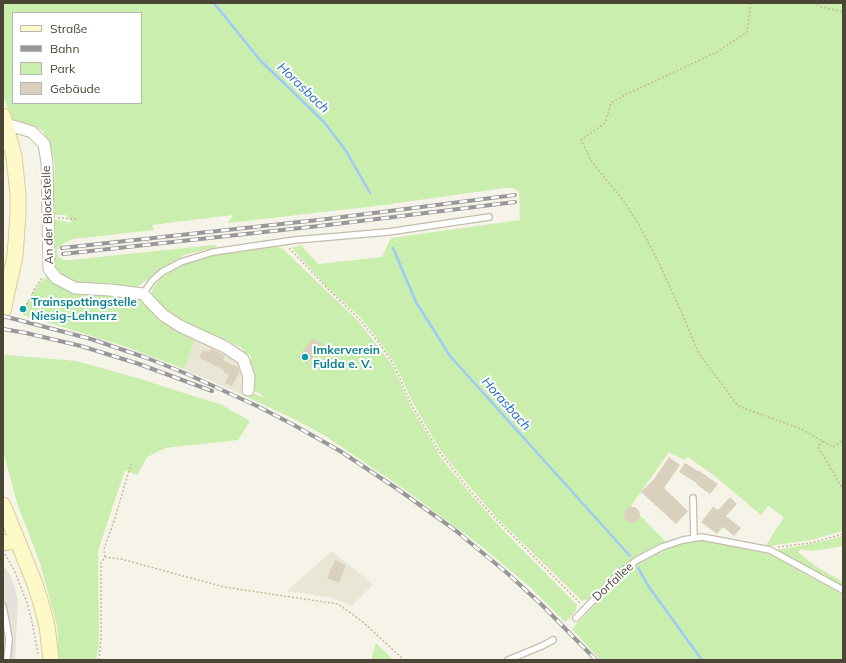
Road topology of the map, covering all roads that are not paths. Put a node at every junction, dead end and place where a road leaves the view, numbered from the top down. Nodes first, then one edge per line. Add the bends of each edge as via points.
1 (5, 121) edge
2 (489, 217) dead end
3 (142, 294) junction
4 (3, 311) edge
5 (248, 390) dead end
6 (693, 498) dead end
7 (3, 505) edge
8 (9, 536) edge
9 (694, 538) junction
10 (843, 590) edge
11 (3, 606) edge
12 (576, 618) dead end
13 (553, 640) dead end
14 (7, 660) edge
15 (51, 660) edge
16 (508, 660) edge

1 - 3 street, An der Blockstelle via 32,132 44,144 47,163 49,269 56,278 75,288
1 - 4 main road via 14,156 18,215 15,256
2 - 3 lane via 388,232 213,252 181,262 162,272
3 - 5 street via 180,326 225,346 243,359 249,377
6 - 9 lane
7 - 8 main road
8 - 15 main road via 33,578 47,626
9 - 10 lane, Dorfallee via 702,537 770,550
9 - 12 lane, Dorfallee via 662,547 637,560 620,573
11 - 14 lane via 9,639
13 - 16 lane

